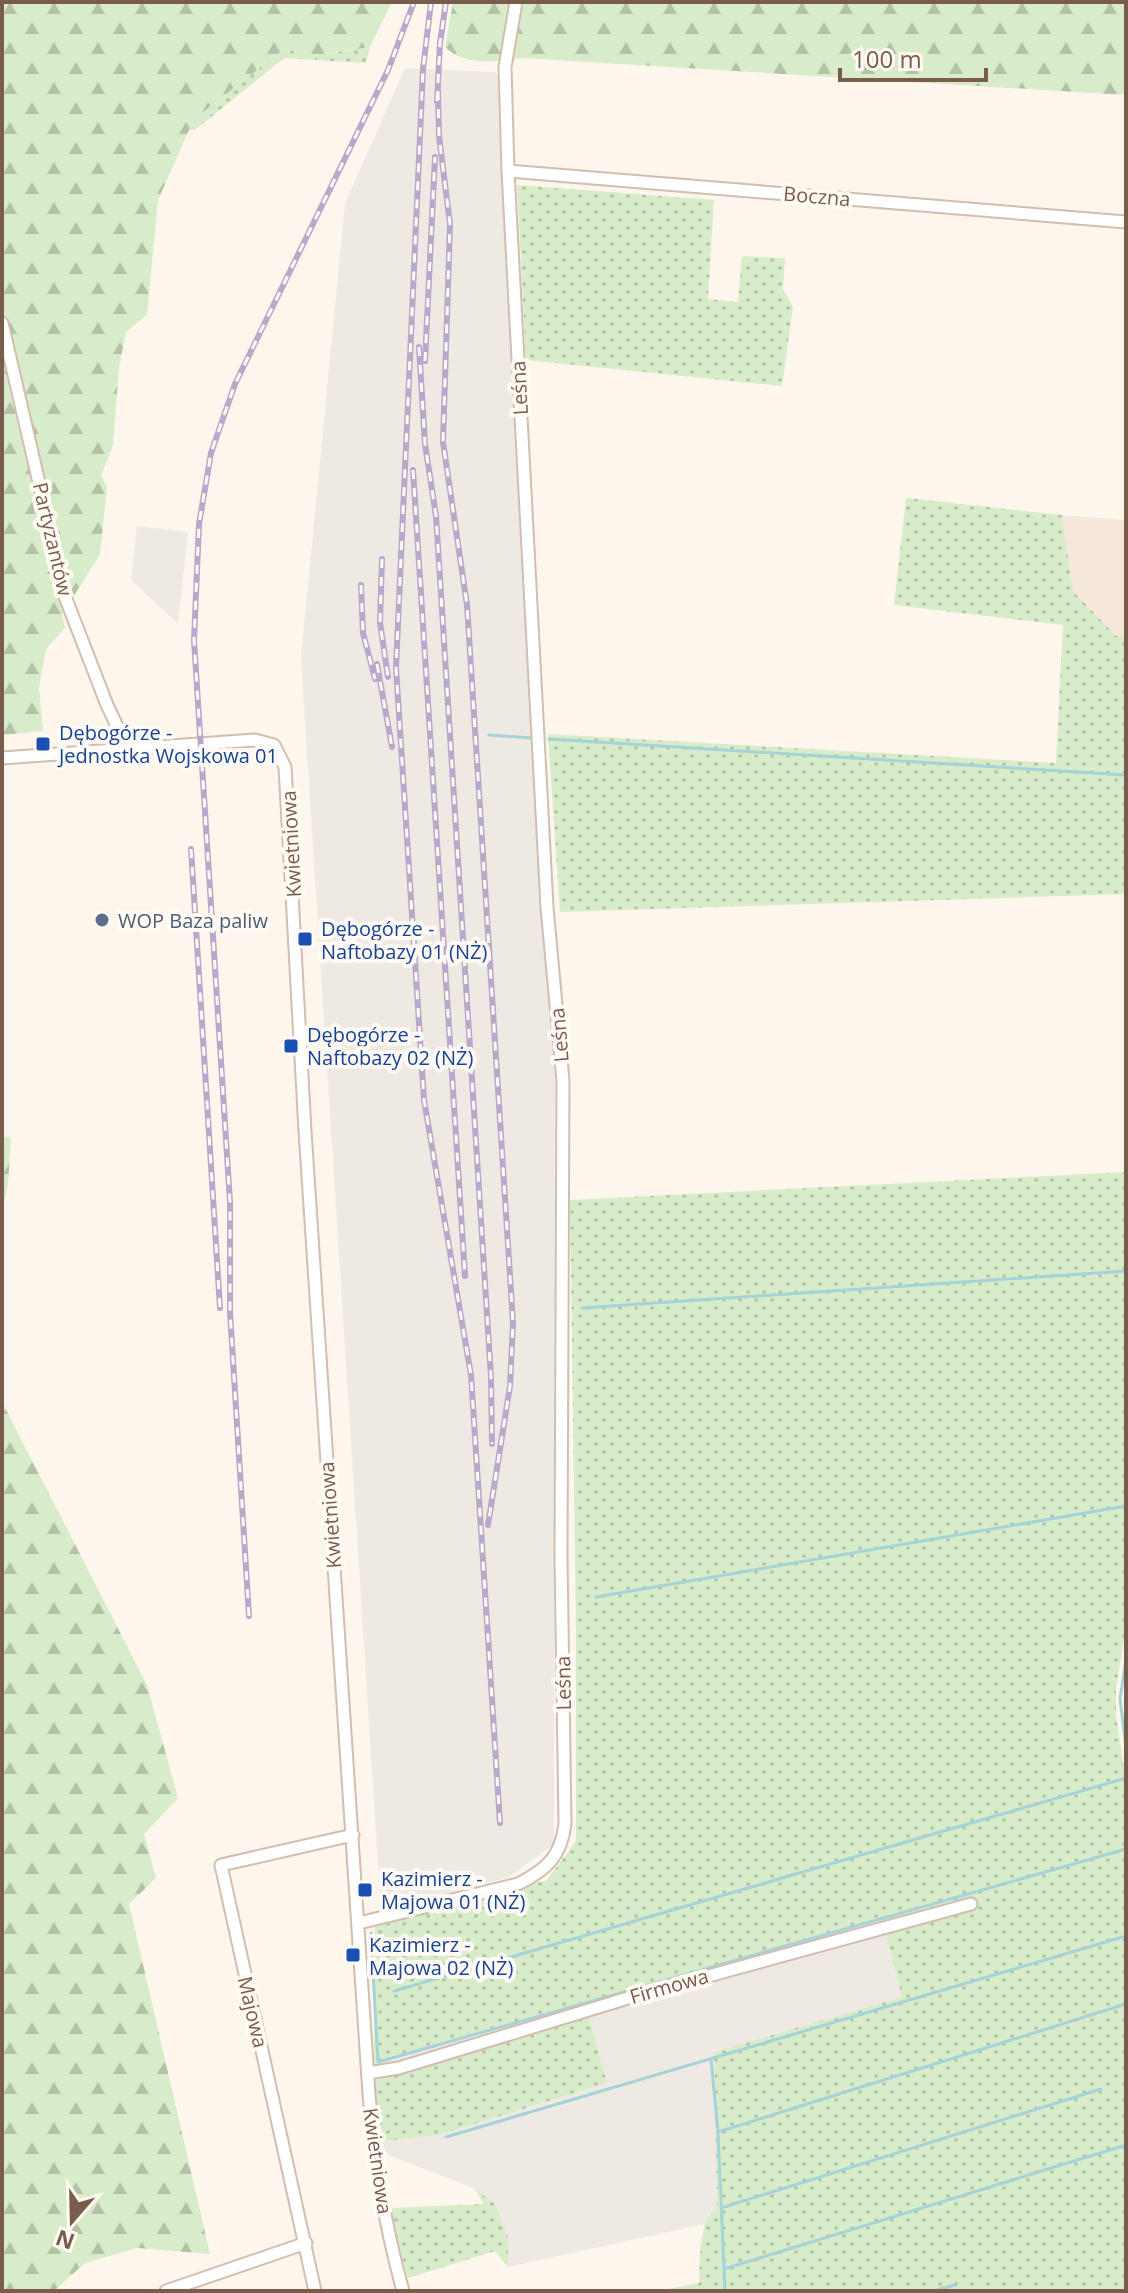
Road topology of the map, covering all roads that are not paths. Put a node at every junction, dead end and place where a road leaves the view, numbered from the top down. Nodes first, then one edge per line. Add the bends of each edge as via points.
1 (516, 2) edge
2 (508, 171) junction
3 (1126, 222) edge
4 (2, 323) edge
5 (127, 747) junction
6 (2, 758) edge
7 (353, 1835) junction
8 (971, 1904) dead end
9 (359, 1923) junction
10 (368, 2073) junction
11 (306, 2243) junction
12 (166, 2291) edge
13 (315, 2291) edge
14 (403, 2291) edge

1 - 2 street, Leśna via 505,67
2 - 3 street, Boczna
2 - 9 street, Leśna via 547,907 563,1081 565,1824 559,1852 538,1875
4 - 5 street, Partyzantów via 66,599
5 - 6 street
5 - 7 street, Kwietniowa via 255,740 278,751 287,779
7 - 9 street, Kwietniowa
7 - 11 street, Majowa via 221,1865
8 - 10 street, Firmowa
9 - 10 street, Kwietniowa
10 - 14 street, Kwietniowa via 373,2152
11 - 12 street
11 - 13 street, Majowa

